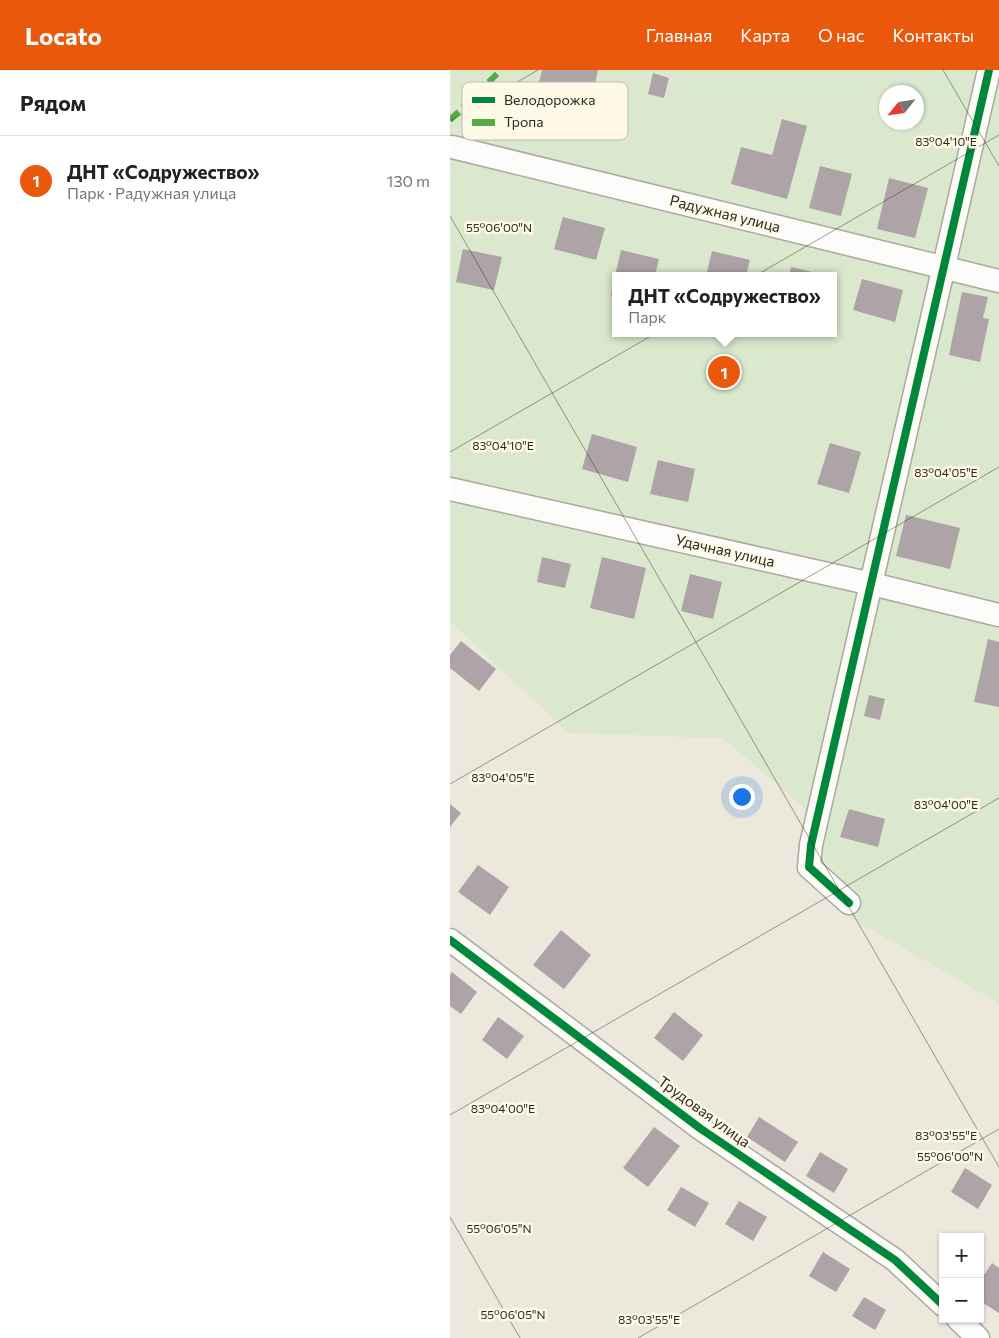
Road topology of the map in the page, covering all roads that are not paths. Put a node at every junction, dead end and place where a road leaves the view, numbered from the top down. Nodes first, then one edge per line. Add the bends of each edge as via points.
1 (989, 70) edge
2 (452, 147) dead end
3 (944, 268) junction
4 (999, 281) edge
5 (450, 489) edge
6 (872, 584) junction
7 (999, 615) edge
8 (849, 903) dead end
9 (450, 940) edge
10 (939, 1301) edge
11 (962, 1323) edge
12 (978, 1338) edge

1 - 3 street
2 - 3 street, Радужная улица
3 - 4 street, Радужная улица
3 - 6 street
5 - 6 street, Удачная улица
6 - 7 street, Удачная улица
6 - 8 street via 811,845 809,867
9 - 10 street, Трудовая улица via 701,1129 895,1260
11 - 12 street

